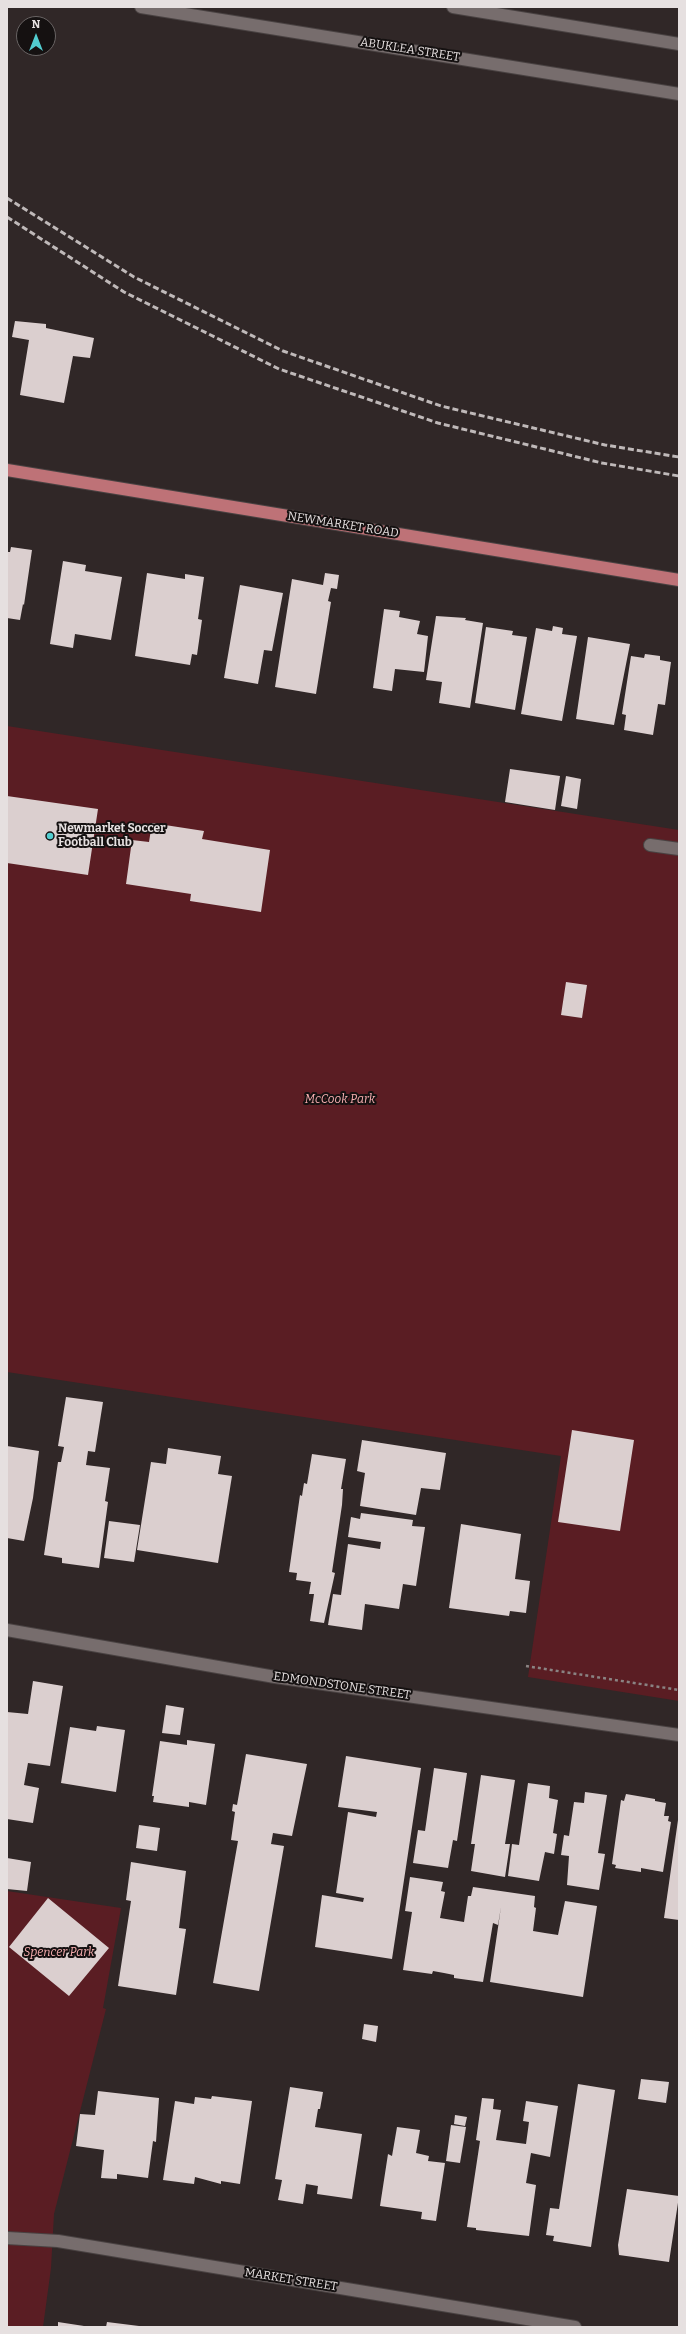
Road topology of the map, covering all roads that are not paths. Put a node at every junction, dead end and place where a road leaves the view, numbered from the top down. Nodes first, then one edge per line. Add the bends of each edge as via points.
1 (141, 7) edge
2 (453, 7) edge
3 (679, 44) edge
4 (679, 94) edge
5 (7, 470) edge
6 (679, 580) edge
7 (650, 845) dead end
8 (679, 849) edge
9 (7, 1630) edge
10 (679, 1735) edge
11 (7, 2238) edge
12 (575, 2327) edge

1 - 4 street, ABUKLEA STREET
2 - 3 street
5 - 6 main road, NEWMARKET ROAD
7 - 8 street
9 - 10 street, EDMONDSTONE STREET via 275,1677
11 - 12 street, MARKET STREET via 58,2241

